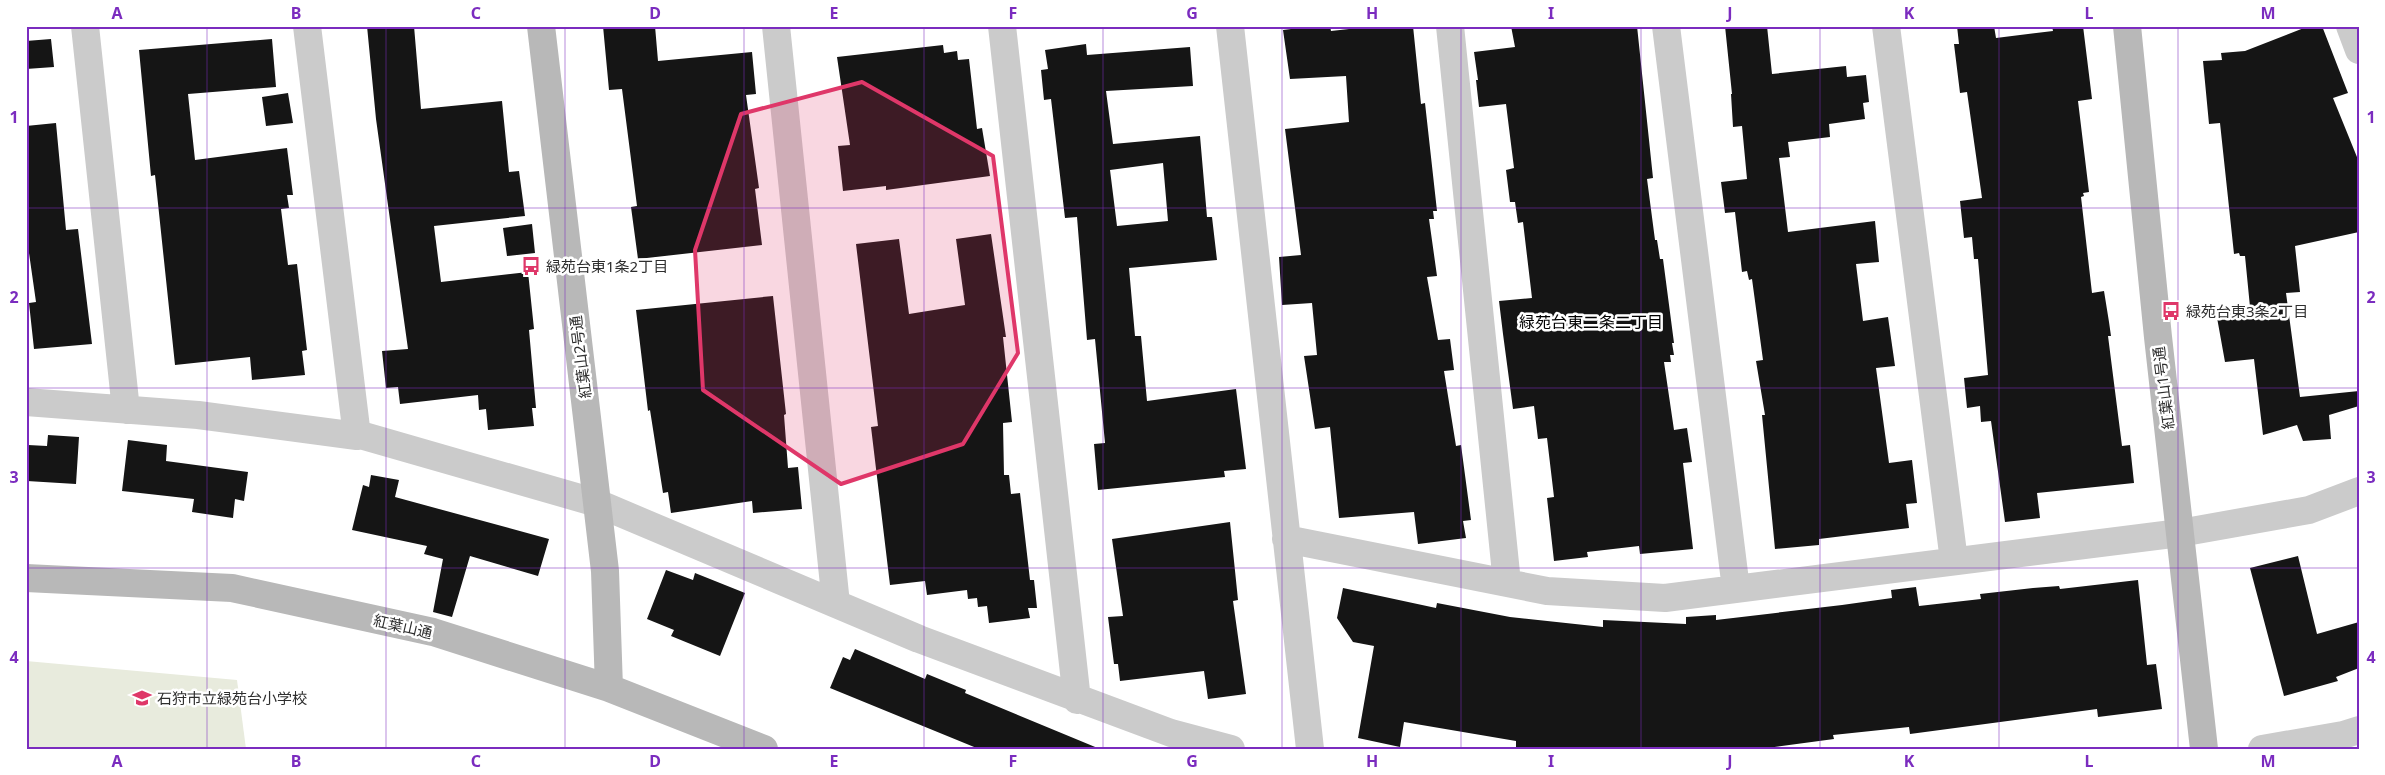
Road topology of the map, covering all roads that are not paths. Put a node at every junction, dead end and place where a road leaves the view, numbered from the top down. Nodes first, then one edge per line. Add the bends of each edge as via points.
1 (85, 26) edge
2 (307, 26) edge
3 (541, 26) edge
4 (776, 26) edge
5 (1002, 26) edge
6 (1230, 26) edge
7 (1450, 26) edge
8 (1666, 26) edge
9 (1886, 26) edge
10 (2127, 26) edge
11 (2350, 26) edge
12 (2359, 50) edge
13 (26, 402) edge
14 (126, 410) junction
15 (356, 436) junction
16 (2359, 491) edge
17 (597, 503) junction
18 (2180, 533) junction
19 (1286, 539) junction
20 (1954, 561) junction
21 (26, 578) edge
22 (1507, 583) junction
23 (1736, 589) junction
24 (836, 604) junction
25 (609, 688) junction
26 (1077, 700) junction
27 (2359, 730) edge
28 (764, 749) edge
29 (1231, 749) edge
30 (1310, 749) edge
31 (2204, 749) edge
32 (2262, 749) edge

1 - 14 street
2 - 15 street
3 - 17 street, 紅葉山2号通
4 - 24 street
5 - 26 street
6 - 19 street
7 - 22 street
8 - 23 street
9 - 20 street
10 - 18 street, 紅葉山1号通
11 - 12 street
13 - 14 street
14 - 15 street via 198,415
15 - 17 street
16 - 18 street via 2309,510
17 - 24 street
17 - 25 street, 紅葉山2号通 via 605,571
18 - 20 street
18 - 31 street, 紅葉山1号通
19 - 22 street
19 - 30 street
20 - 23 street
21 - 25 street, 紅葉山通 via 232,588 433,632
22 - 23 street via 1547,591 1665,598
24 - 26 street
25 - 28 street, 紅葉山通
26 - 29 street via 1171,733
27 - 32 street

